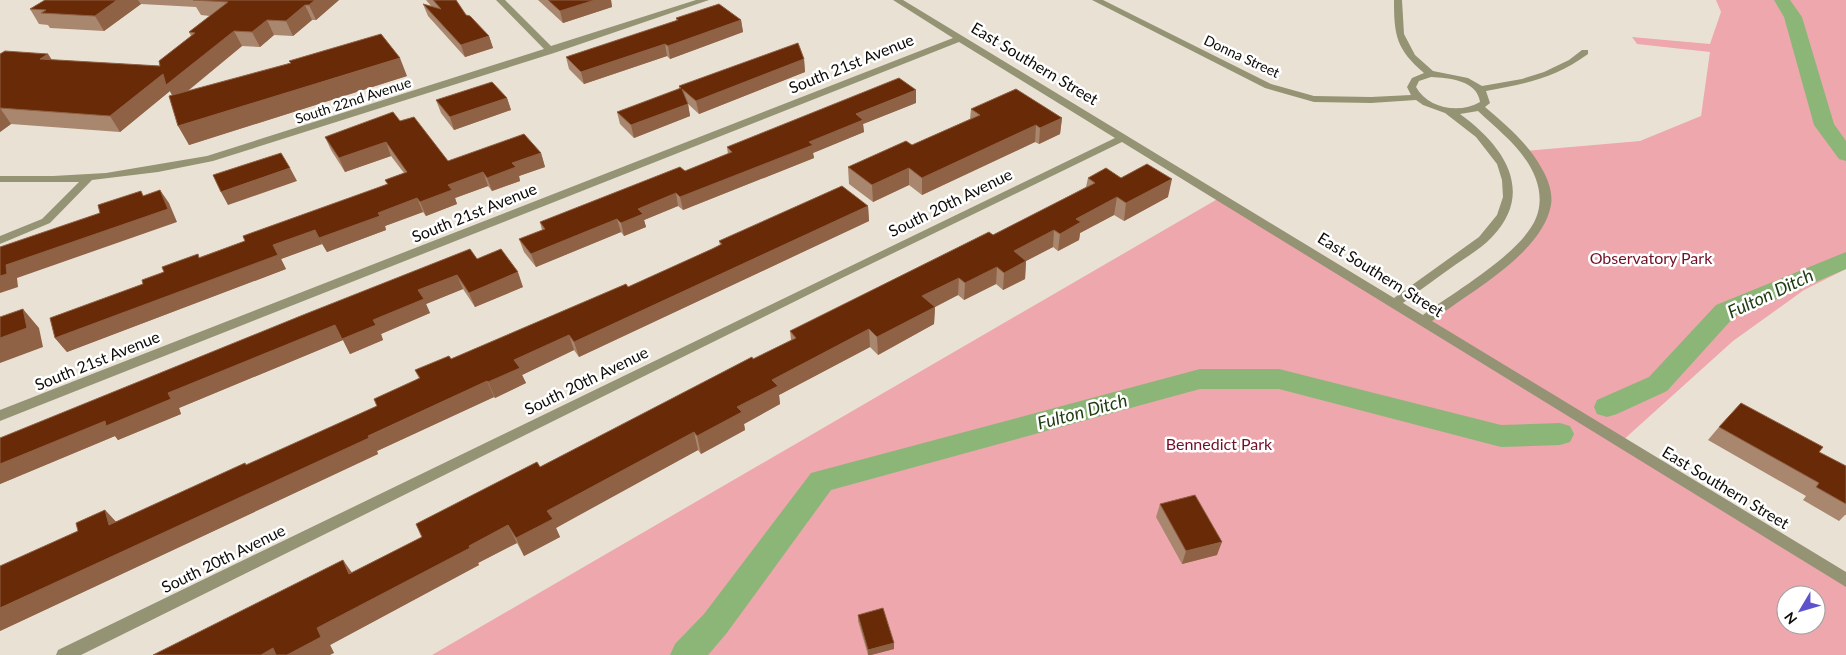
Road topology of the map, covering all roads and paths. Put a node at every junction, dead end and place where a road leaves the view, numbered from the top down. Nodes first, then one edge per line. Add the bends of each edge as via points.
1 (500, 0) edge
2 (705, 0) edge
3 (897, 0) edge
4 (1096, 0) edge
5 (1119, 0) edge
6 (1398, 0) edge
7 (1106, 5) junction
8 (960, 38) junction
9 (551, 50) junction
10 (1585, 52) dead end
11 (1430, 74) junction
12 (1479, 89) junction
13 (1417, 97) junction
14 (1480, 108) junction
15 (1449, 111) junction
16 (1124, 137) junction
17 (88, 178) junction
18 (0, 179) edge
19 (0, 240) edge
20 (1395, 303) junction
21 (1424, 321) junction
22 (0, 416) edge
23 (1846, 580) edge
24 (64, 655) edge

1 - 9 street
2 - 9 street, South 22nd Avenue
3 - 8 street, East Southern Street
4 - 7 street, Donna Street
5 - 7 street
6 - 11 street via 1398,31 1407,55
7 - 13 street, Donna Street via 1268,86 1314,99
8 - 16 street, East Southern Street
8 - 22 street, South 21st Avenue
9 - 17 street, South 22nd Avenue via 238,152 165,169
10 - 12 street via 1554,73
11 - 12 street via 1466,80
11 - 13 street via 1414,80 1411,85
12 - 14 street via 1485,97
13 - 15 street via 1431,106
14 - 15 street
14 - 21 street via 1520,144 1538,169 1546,197 1544,209 1540,224 1519,250
15 - 20 street via 1492,148 1502,163 1510,191 1507,207 1489,235
16 - 20 street, East Southern Street
16 - 24 street, South 20th Avenue
17 - 18 street, South 22nd Avenue
17 - 19 street via 46,221
20 - 21 street, East Southern Street
21 - 23 street, East Southern Street

